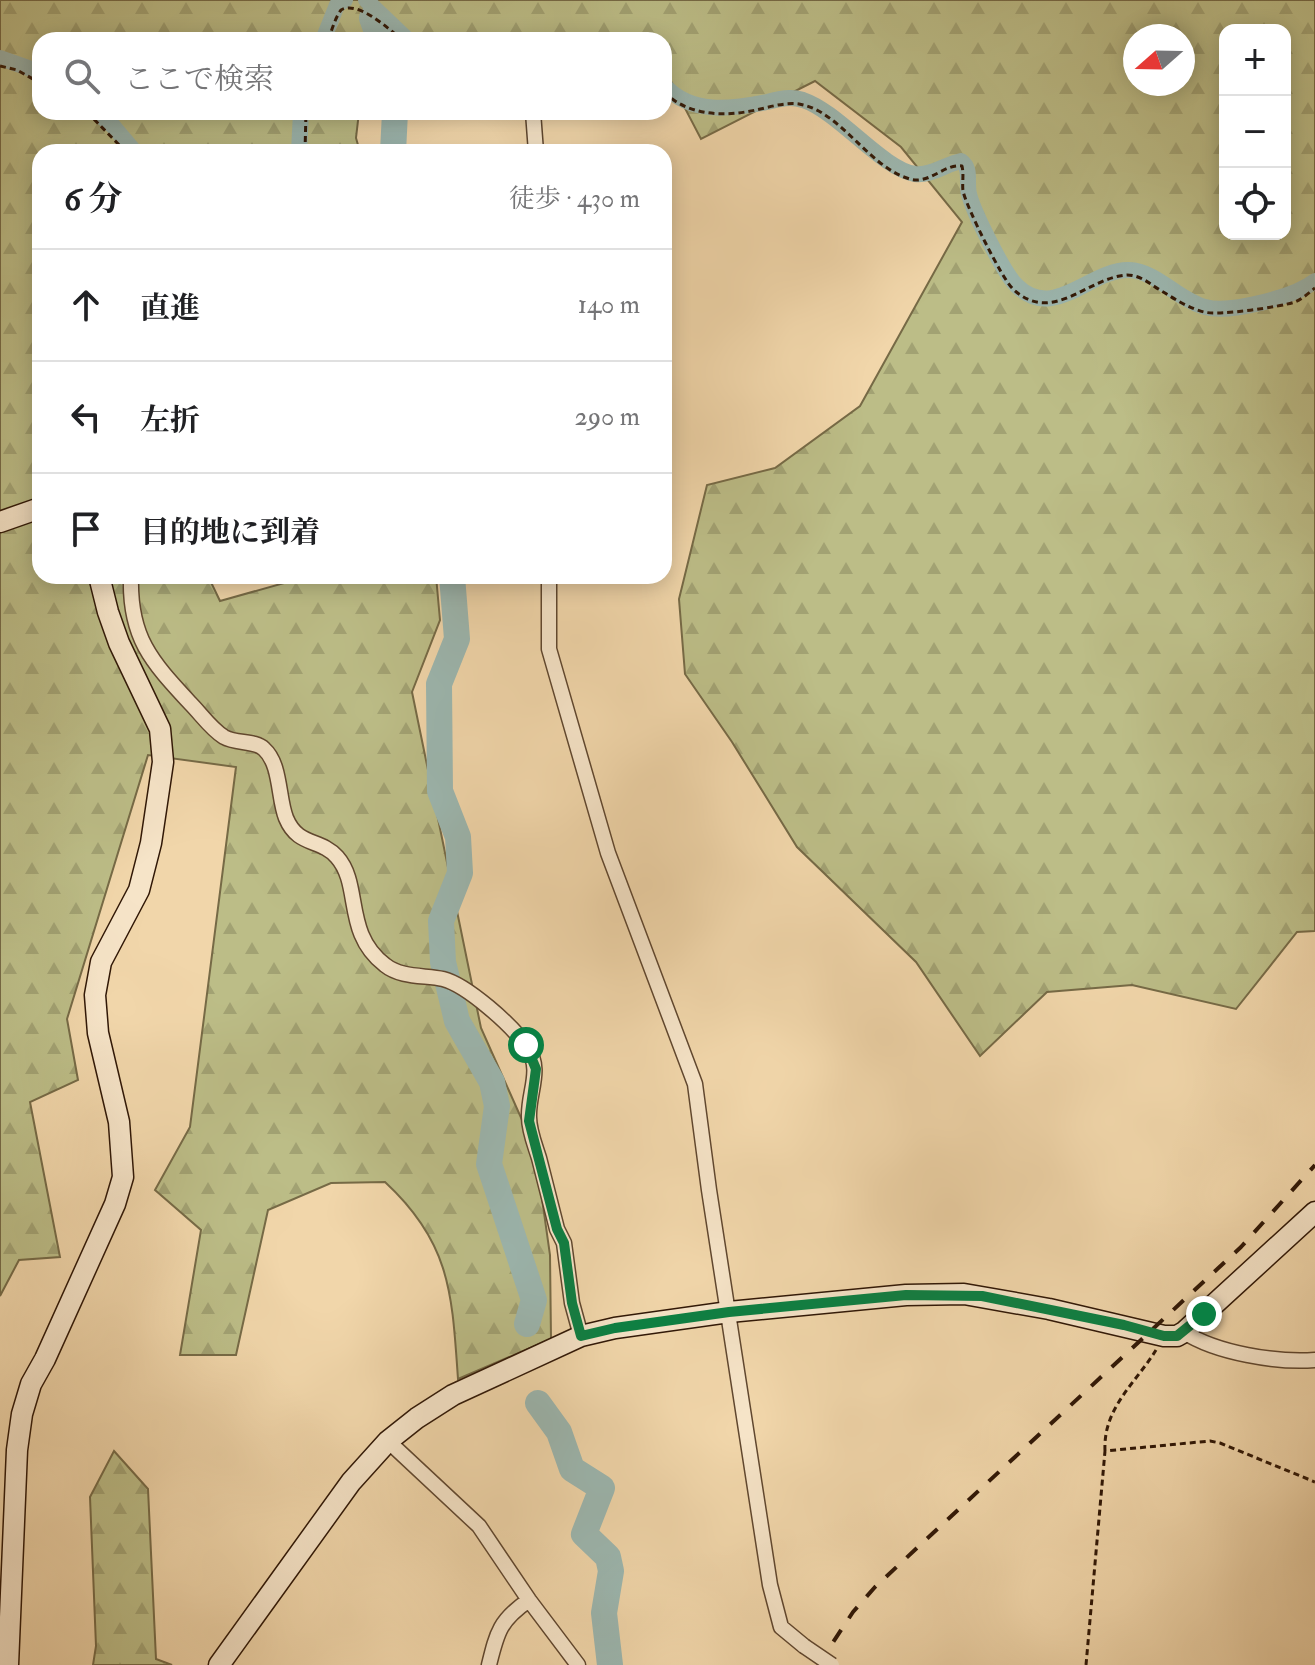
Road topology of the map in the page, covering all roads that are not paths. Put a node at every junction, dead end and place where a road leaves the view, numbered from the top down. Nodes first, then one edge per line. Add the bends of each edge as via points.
1 (534, 120) edge
2 (535, 144) edge
3 (32, 511) edge
4 (0, 522) edge
5 (101, 584) edge
6 (132, 584) edge
7 (549, 584) edge
8 (1315, 1212) edge
9 (729, 1312) junction
10 (1174, 1334) junction
11 (581, 1336) junction
12 (1315, 1360) edge
13 (388, 1441) junction
14 (529, 1600) junction
15 (8, 1665) edge
16 (219, 1665) edge
17 (489, 1665) edge
18 (578, 1665) edge
19 (832, 1665) edge

1 - 2 street
3 - 4 street
5 - 15 street via 119,643 160,729 163,762 139,890 101,962 95,995 98,1033 119,1122 123,1177 22,1414
6 - 11 street via 135,625 146,652 213,728 235,742 266,751 292,829 306,842 330,851 344,867 358,930 373,952 395,972 440,978 466,988 526,1045 536,1069 529,1121 564,1243
7 - 9 street via 549,649 608,853 695,1084
8 - 10 street
9 - 10 street via 964,1294
9 - 11 street
9 - 19 street, bridge via 777,1617 781,1627
10 - 12 street via 1217,1347
11 - 13 street via 453,1395
13 - 14 street via 479,1526
13 - 16 street via 351,1482
14 - 17 street via 502,1623
14 - 18 street

